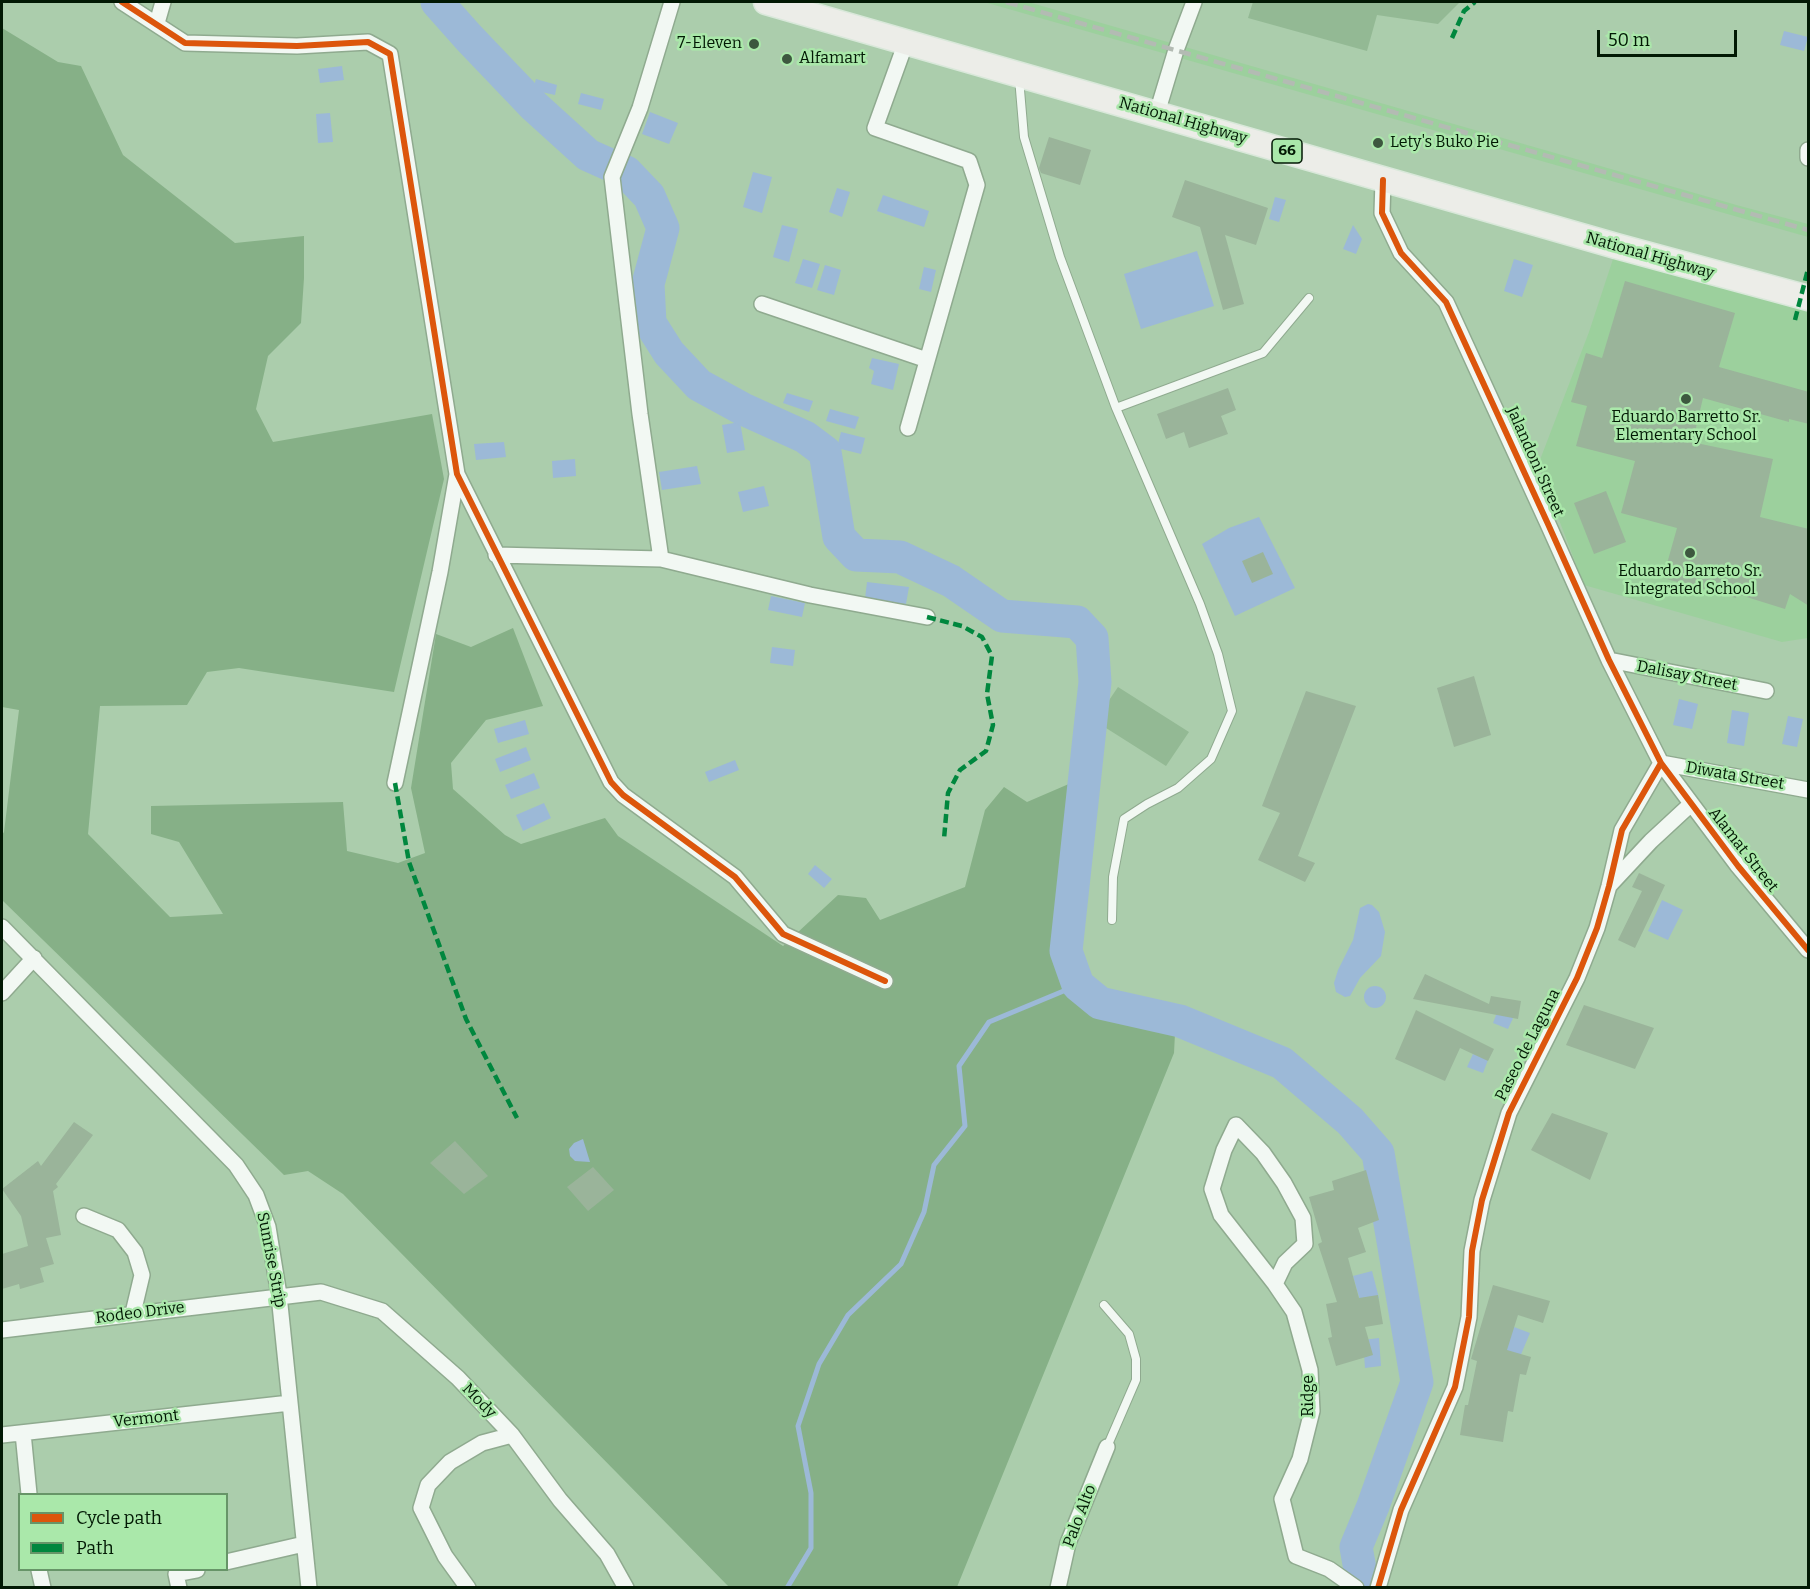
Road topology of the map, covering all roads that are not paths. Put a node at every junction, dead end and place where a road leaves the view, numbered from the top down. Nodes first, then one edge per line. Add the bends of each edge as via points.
1 (122, 2) edge
2 (163, 2) edge
3 (672, 2) edge
4 (766, 2) edge
5 (1194, 2) edge
6 (157, 23) junction
7 (906, 42) junction
8 (1018, 73) junction
9 (1157, 113) junction
10 (1809, 150) edge
11 (1809, 158) edge
12 (1383, 180) junction
13 (1309, 298) dead end
14 (1809, 298) edge
15 (762, 303) dead end
16 (927, 360) junction
17 (1116, 408) junction
18 (908, 428) dead end
19 (457, 474) junction
20 (496, 555) junction
21 (661, 559) junction
22 (927, 617) dead end
23 (1609, 660) junction
24 (1766, 691) dead end
25 (1660, 763) junction
26 (395, 783) dead end
27 (1809, 790) edge
28 (1691, 804) junction
29 (1609, 886) junction
30 (1112, 920) dead end
31 (2, 927) edge
32 (1809, 950) edge
33 (34, 958) junction
34 (885, 981) dead end
35 (2, 993) edge
36 (84, 1216) dead end
37 (1275, 1284) junction
38 (279, 1295) junction
39 (1104, 1305) dead end
40 (133, 1313) junction
41 (2, 1330) edge
42 (290, 1403) junction
43 (23, 1433) junction
44 (2, 1435) edge
45 (512, 1435) junction
46 (1107, 1447) joint
47 (28, 1493) edge
48 (303, 1544) junction
49 (228, 1562) edge
50 (39, 1571) edge
51 (189, 1571) edge
52 (43, 1587) edge
53 (179, 1587) edge
54 (309, 1587) edge
55 (468, 1587) edge
56 (626, 1587) edge
57 (1058, 1587) edge
58 (1356, 1587) edge
59 (1378, 1587) edge

1 - 6 street
2 - 6 street
3 - 21 street via 640,108 612,177
4 - 7 main road, National Highway / 66
5 - 9 street
6 - 19 street via 185,43 297,46 368,42 390,54
7 - 8 main road, National Highway / 66
7 - 16 street via 875,128 969,161 977,185
8 - 9 main road, National Highway / 66
8 - 17 lane via 1024,137 1060,257
9 - 12 main road, National Highway / 66
10 - 11 street
12 - 14 main road, National Highway / 66
12 - 23 street, Jalandoni Street via 1382,213 1401,253 1446,302
13 - 17 lane via 1263,354
15 - 16 street
16 - 18 street
17 - 30 lane via 1200,604 1232,711 1211,759 1178,788 1124,819 1113,877
19 - 20 street
19 - 26 street
20 - 21 street
20 - 34 street via 611,782 623,795 735,877 783,934
21 - 22 street via 810,595
23 - 24 street, Dalisay Street
23 - 25 street, Jalandoni Street
25 - 27 street, Diwata Street
25 - 28 street, Alamat Street
25 - 29 street, Paseo de Laguna via 1622,830
28 - 29 street, Paseo de Laguna
28 - 32 street, Alamat Street
29 - 59 street, Paseo de Laguna via 1577,978 1509,1113 1482,1200 1472,1251 1469,1317 1455,1387 1401,1510
31 - 33 street, Sunrise Strip
33 - 35 street
33 - 38 street, Sunrise Strip via 236,1165 256,1195 268,1227
36 - 40 street via 118,1230 135,1252 142,1275
37 - 37 street, Ridge via 1221,1215 1212,1189 1236,1125 1263,1153 1304,1218 1305,1244 1285,1263
37 - 58 street, Ridge via 1294,1312 1310,1370 1312,1411 1300,1459 1282,1499 1296,1556 1329,1569
38 - 40 street, Rodeo Drive
38 - 42 street, Sunrise Strip
38 - 45 street, Mody via 321,1292 382,1311 458,1378
39 - 46 lane via 1129,1334 1136,1359 1136,1380
40 - 41 street, Rodeo Drive
42 - 43 street, Vermont
42 - 48 street, Sunrise Strip
43 - 44 street, Vermont
43 - 47 street
45 - 55 street via 482,1443 450,1462 428,1485 421,1508 444,1556
45 - 56 street, Mody via 606,1554
46 - 57 street, Palo Alto via 1068,1543
48 - 49 street
48 - 54 street, Sunrise Strip
50 - 52 street
51 - 53 street via 176,1574

